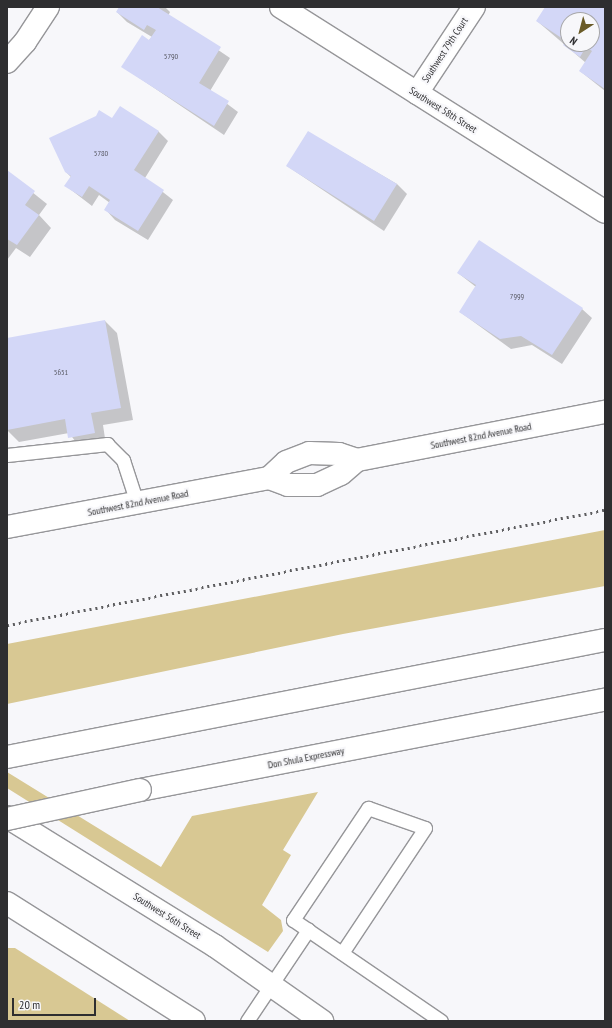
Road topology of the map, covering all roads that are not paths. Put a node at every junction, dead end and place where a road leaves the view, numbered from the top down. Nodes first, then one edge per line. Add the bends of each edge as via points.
1 (48, 7) edge
2 (281, 7) edge
3 (474, 7) edge
4 (7, 62) edge
5 (417, 93) junction
6 (605, 212) edge
7 (605, 412) edge
8 (7, 455) edge
9 (357, 460) junction
10 (270, 478) junction
11 (137, 503) junction
12 (7, 527) edge
13 (605, 640) edge
14 (605, 700) edge
15 (7, 757) edge
16 (7, 818) edge
17 (7, 903) edge
18 (308, 930) junction
19 (342, 953) junction
20 (270, 984) junction
21 (194, 1021) edge
22 (247, 1021) edge
23 (322, 1021) edge
24 (442, 1021) edge

1 - 4 main road via 25,42
2 - 5 main road, Southwest 58th Street
3 - 5 main road, Southwest 79th Court
5 - 6 main road, Southwest 58th Street
7 - 9 main road, Southwest 82nd Avenue Road
8 - 11 lane via 107,444 123,460
9 - 10 main road, Southwest 82nd Avenue Road via 341,474 317,485 288,484
9 - 10 main road, Southwest 82nd Avenue Road via 334,454 309,453 286,462
10 - 11 main road, Southwest 82nd Avenue Road
11 - 12 main road, Southwest 82nd Avenue Road
13 - 15 main road
14 - 16 main road, Don Shula Expressway, bridge
16 - 20 main road, Southwest 56th Street
17 - 21 main road
18 - 19 lane
18 - 19 lane via 293,920 368,808 424,828
18 - 20 lane
19 - 24 lane
20 - 22 lane
20 - 23 main road, Southwest 56th Street

